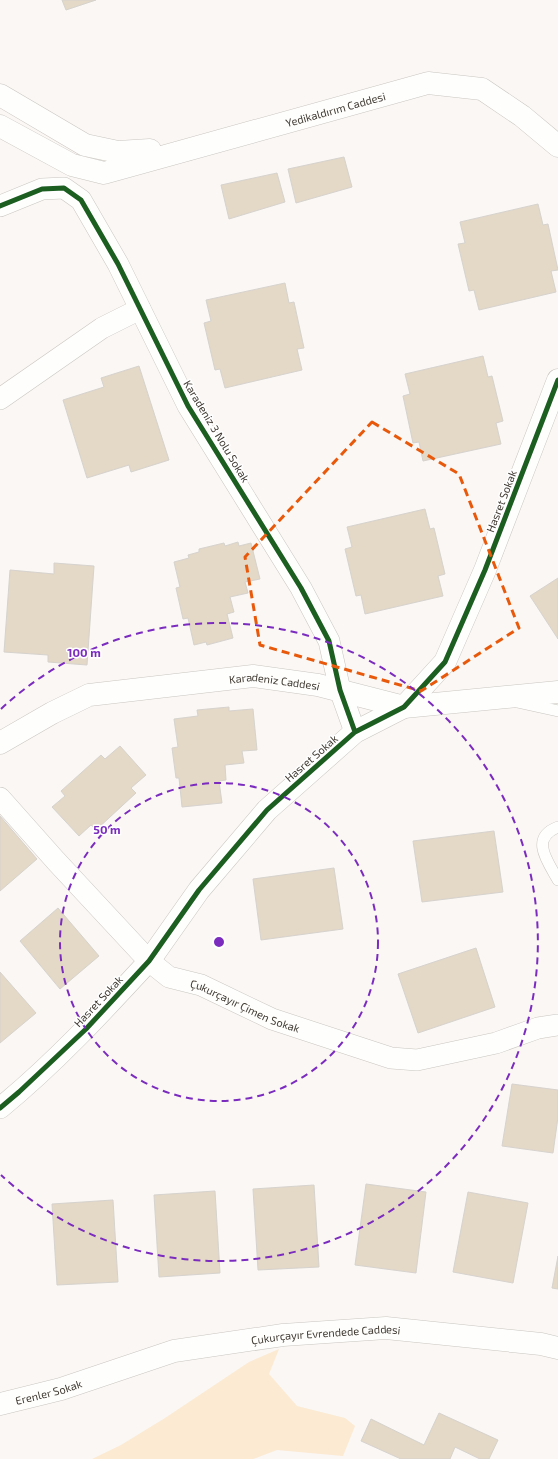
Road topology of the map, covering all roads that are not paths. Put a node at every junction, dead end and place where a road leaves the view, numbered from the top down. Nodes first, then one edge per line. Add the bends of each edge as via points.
1 (0, 95) edge
2 (0, 126) edge
3 (558, 146) edge
4 (191, 148) junction
5 (0, 206) edge
6 (140, 309) junction
7 (558, 380) edge
8 (0, 399) edge
9 (340, 690) junction
10 (558, 692) edge
11 (496, 698) junction
12 (404, 707) junction
13 (558, 711) edge
14 (355, 732) junction
15 (0, 743) edge
16 (0, 798) edge
17 (558, 827) edge
18 (558, 880) edge
19 (149, 961) junction
20 (558, 1025) edge
21 (0, 1108) edge
22 (558, 1348) edge
23 (97, 1378) joint
24 (0, 1404) edge

1 - 4 street, Yedikaldırım Caddesi via 85,145 118,152
2 - 4 street, Yedikaldırım Caddesi via 72,165 104,173
3 - 4 street, Yedikaldırım Caddesi via 522,116 482,89 428,83
5 - 6 street, Karadeniz 3 Nolu Sokak via 42,189 64,188 81,200 118,264
6 - 8 street via 102,328
6 - 9 street, Karadeniz 3 Nolu Sokak via 188,406 301,588 329,641
7 - 12 street, Hasret Sokak via 485,570 445,662
9 - 12 street, Karadeniz Caddesi
9 - 14 street, Karadeniz 3 Nolu Sokak
9 - 15 street, Karadeniz Caddesi via 253,676 88,695
10 - 11 street, Karadeniz Caddesi
11 - 12 street, Karadeniz Caddesi
11 - 13 lane
12 - 14 street, Hasret Sokak
14 - 19 street, Hasret Sokak via 267,810 199,890
16 - 19 street, Çukurçayır Çimen Sokak
17 - 18 lane via 550,830 544,839 542,852
19 - 20 street, Çukurçayır Çimen Sokak via 169,977 201,985 272,1019 391,1058 417,1060 496,1043 538,1028
19 - 21 street, Hasret Sokak via 86,1029
22 - 23 street, Çukurçayır Evrendede Caddesi via 541,1344 378,1328 283,1335 174,1351
23 - 24 street, Erenler Sokak

